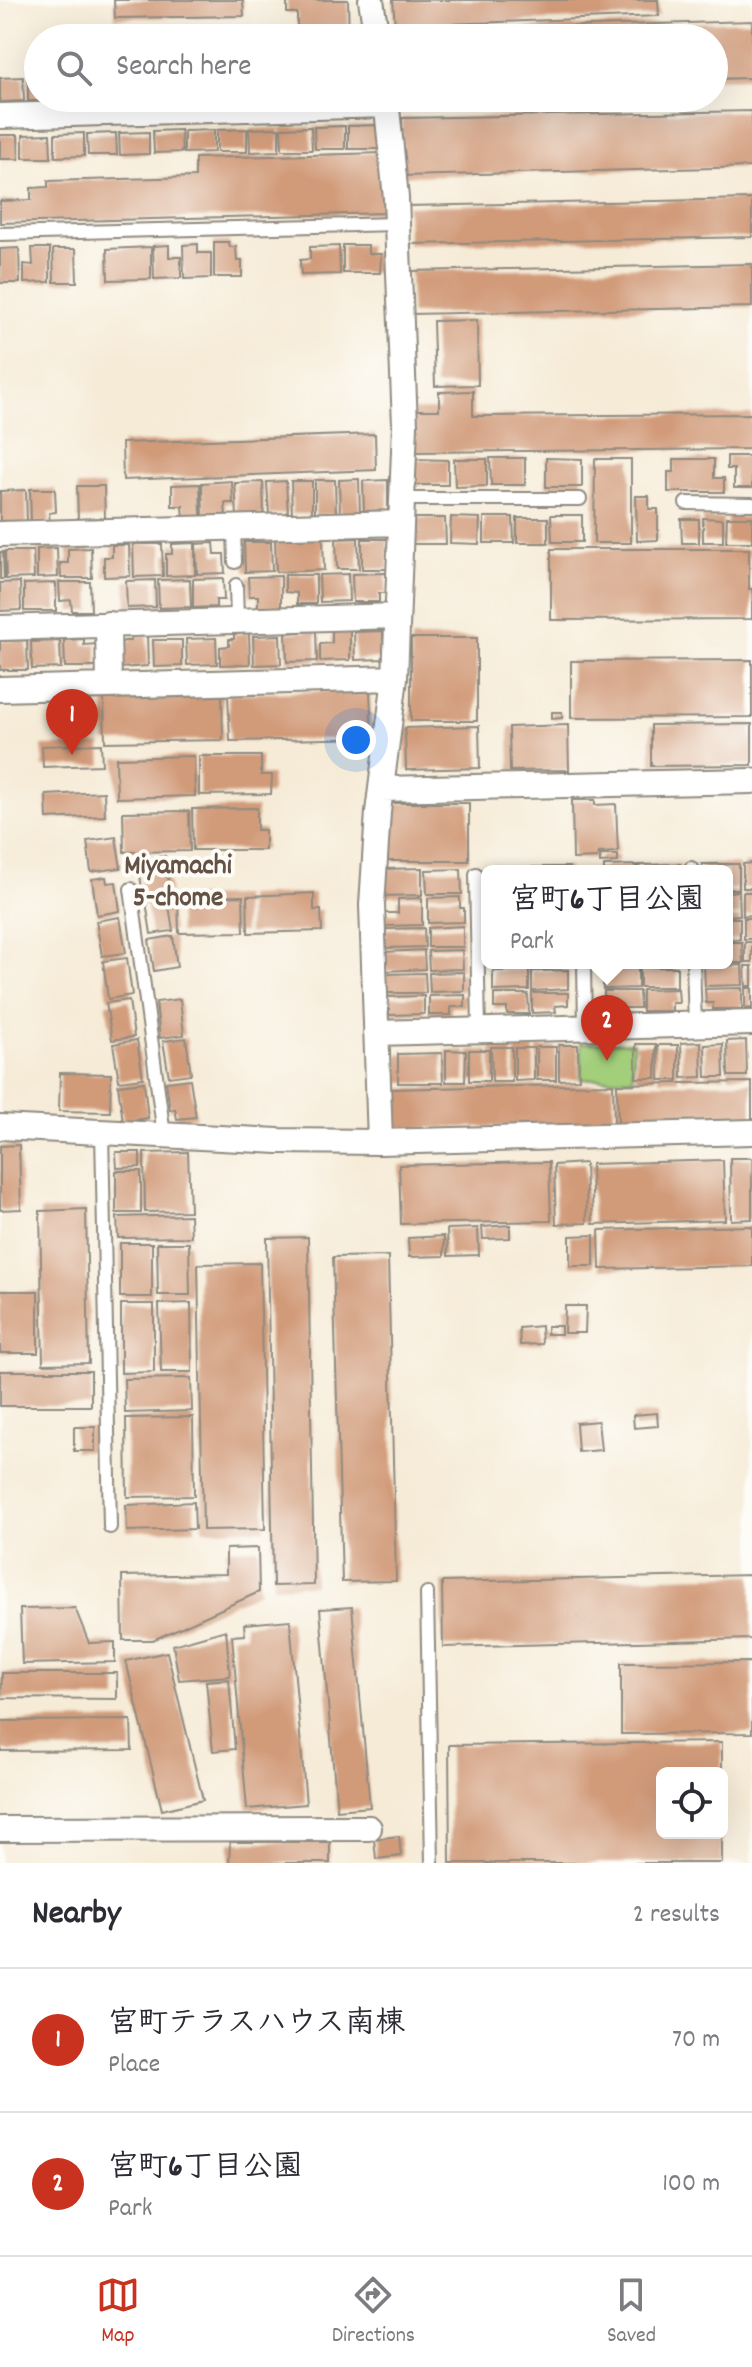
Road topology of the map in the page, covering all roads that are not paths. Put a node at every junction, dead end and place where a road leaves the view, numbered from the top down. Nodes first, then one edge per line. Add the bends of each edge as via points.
1 (371, 0) edge
2 (375, 24) edge
3 (103, 112) edge
4 (388, 112) edge
5 (0, 116) edge
6 (397, 224) junction
7 (0, 234) edge
8 (402, 499) junction
9 (580, 499) dead end
10 (686, 503) dead end
11 (752, 504) edge
12 (401, 523) junction
13 (234, 528) junction
14 (0, 534) edge
15 (235, 562) dead end
16 (236, 585) dead end
17 (397, 616) junction
18 (237, 621) junction
19 (108, 624) junction
20 (0, 628) edge
21 (395, 678) junction
22 (109, 686) junction
23 (0, 689) edge
24 (752, 781) edge
25 (381, 789) junction
26 (476, 874) dead end
27 (131, 889) dead end
28 (584, 969) edge
29 (693, 969) edge
30 (752, 1023) edge
31 (695, 1025) junction
32 (585, 1027) junction
33 (479, 1030) junction
34 (376, 1033) junction
35 (0, 1127) edge
36 (102, 1132) junction
37 (752, 1132) edge
38 (164, 1135) junction
39 (380, 1142) junction
40 (110, 1527) dead end
41 (427, 1593) dead end
42 (369, 1828) dead end
43 (0, 1829) edge
44 (432, 1863) edge

1 - 2 street
3 - 5 street
4 - 6 street
6 - 7 lane
6 - 8 street via 405,425
8 - 9 lane
8 - 12 street
10 - 11 lane
12 - 13 street
12 - 17 street
13 - 14 street
13 - 15 lane
16 - 18 lane
17 - 18 street
17 - 21 street
18 - 19 street
19 - 20 street
19 - 22 street
21 - 22 street
21 - 25 street
22 - 23 street
24 - 25 street
25 - 34 street via 372,905
26 - 33 lane
27 - 38 lane
28 - 32 lane
29 - 31 lane
30 - 31 street
31 - 32 street
32 - 33 street
33 - 34 street
34 - 39 street
35 - 36 street
36 - 38 street
36 - 40 lane
37 - 39 street
38 - 39 street
41 - 44 lane
42 - 43 street

